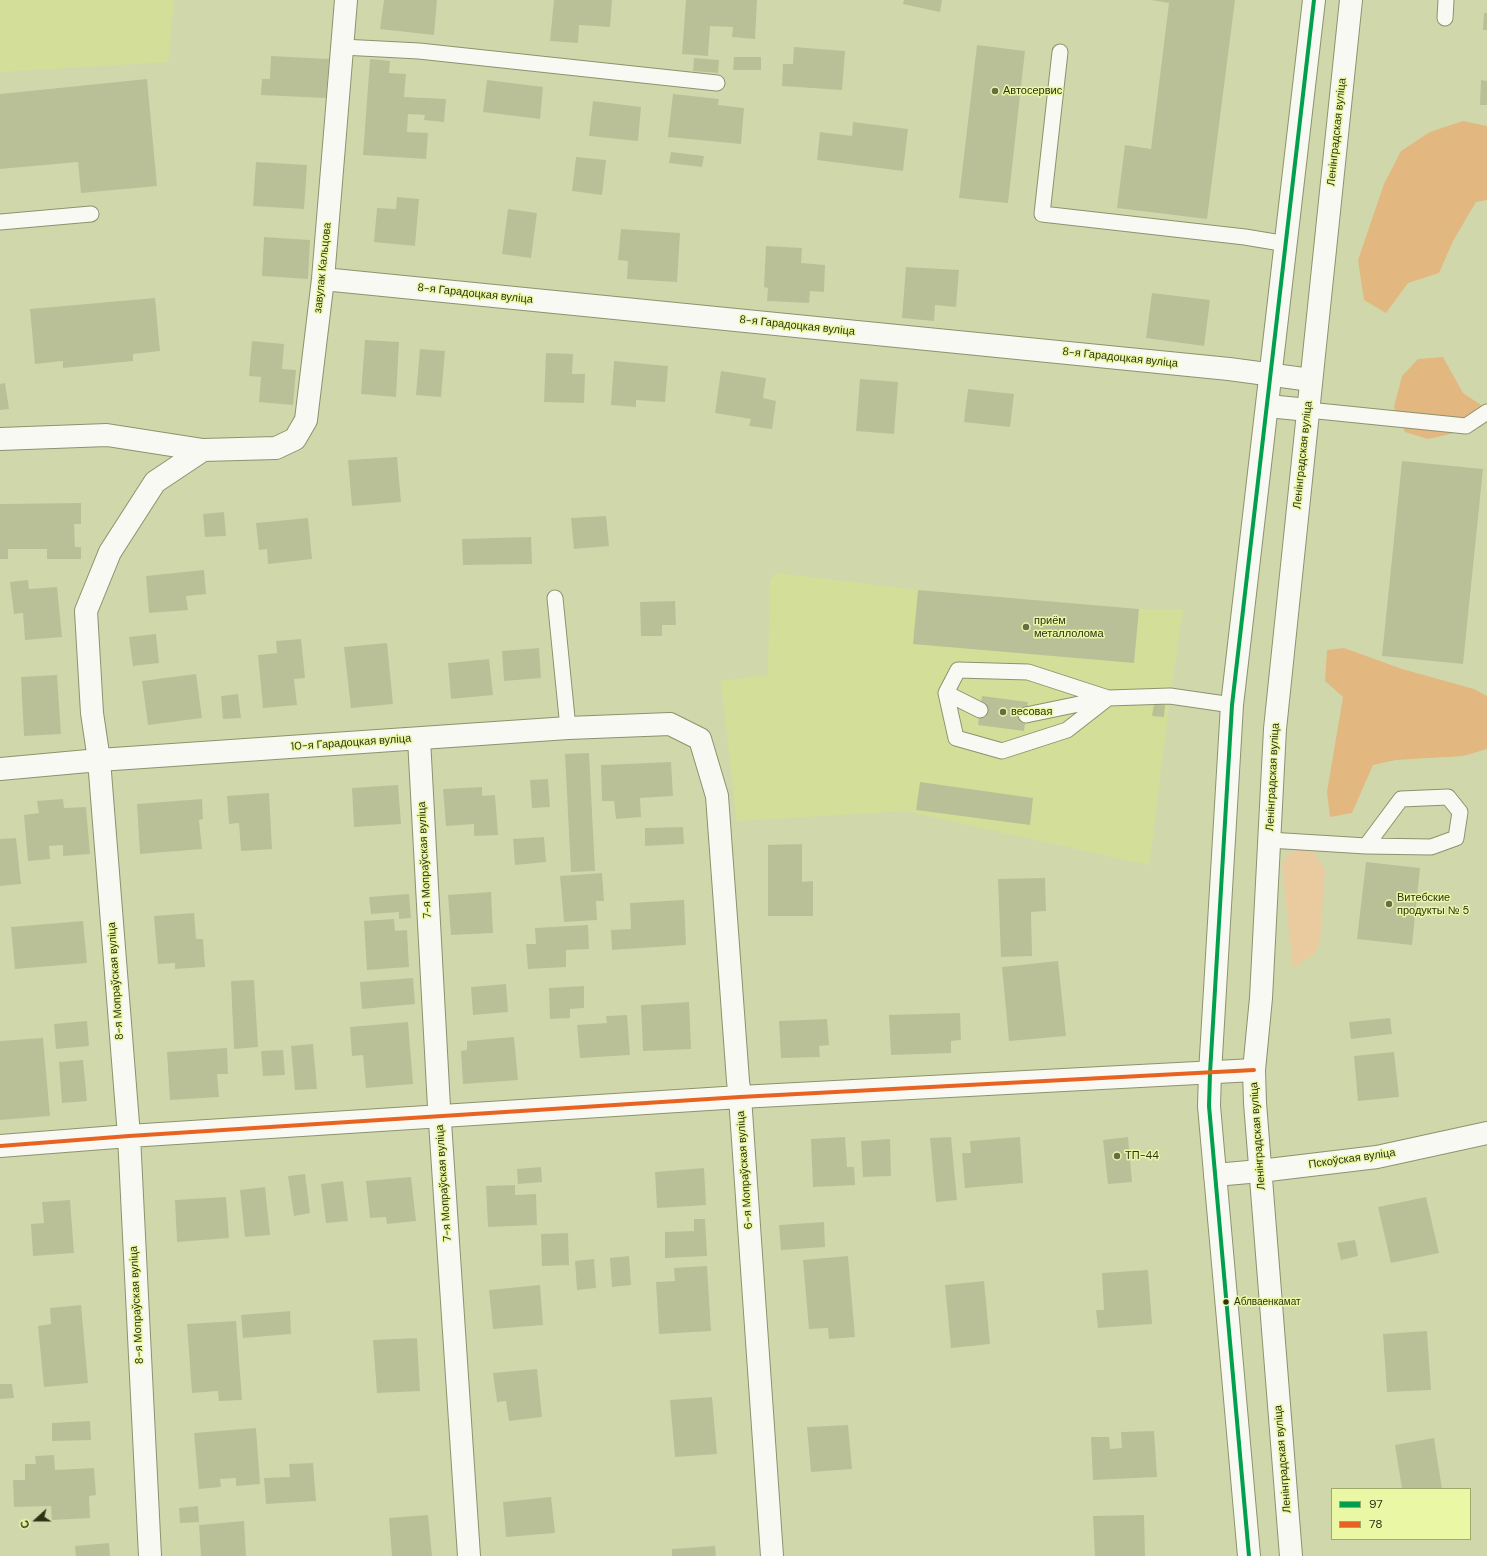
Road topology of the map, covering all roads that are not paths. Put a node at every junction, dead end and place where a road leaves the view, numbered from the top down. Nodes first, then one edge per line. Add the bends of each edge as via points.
1 (346, 0) edge
2 (1314, 0) edge
3 (1351, 0) edge
4 (1446, 0) edge
5 (1445, 18) dead end
6 (342, 47) junction
7 (1060, 52) dead end
8 (717, 83) dead end
9 (91, 214) dead end
10 (0, 222) edge
11 (1287, 244) junction
12 (323, 279) junction
13 (1272, 375) junction
14 (1311, 380) junction
15 (1268, 406) junction
16 (1308, 410) junction
17 (1487, 412) edge
18 (0, 439) edge
19 (203, 450) junction
20 (554, 598) dead end
21 (946, 692) junction
22 (1108, 698) junction
23 (1232, 705) junction
24 (980, 710) dead end
25 (1026, 715) dead end
26 (568, 728) junction
27 (700, 738) joint
28 (419, 739) junction
29 (99, 760) junction
30 (0, 769) edge
31 (1269, 840) junction
32 (1366, 846) junction
33 (1254, 1070) junction
34 (1210, 1073) junction
35 (740, 1097) junction
36 (440, 1116) junction
37 (1487, 1133) edge
38 (129, 1136) junction
39 (0, 1146) edge
40 (1260, 1171) junction
41 (1215, 1174) junction
42 (150, 1556) edge
43 (469, 1556) edge
44 (772, 1556) edge
45 (1249, 1556) edge
46 (1291, 1556) edge

1 - 6 street, завулак Кальцова
2 - 11 street
3 - 14 street, Ленінградская вуліца
4 - 5 lane
6 - 8 lane via 419,51
6 - 12 street, завулак Кальцова
7 - 11 lane via 1042,214
9 - 10 lane
11 - 13 street
12 - 13 street, 8-я Гарадоцкая вуліца
12 - 19 street, завулак Кальцова via 306,420 296,439 276,448
13 - 14 street, 8-я Гарадоцкая вуліца
13 - 15 street
14 - 16 street, Ленінградская вуліца
15 - 16 street
15 - 23 street
16 - 17 lane via 1466,426
16 - 31 street, Ленінградская вуліца via 1275,728
18 - 19 street, завулак Кальцова via 108,435
19 - 29 street, 8-я Мопраўская вуліца via 155,482 110,552 86,611 92,713
20 - 26 lane
21 - 22 lane via 958,670 1028,672
21 - 22 lane via 956,738 1002,752 1067,730
21 - 24 lane
22 - 23 lane via 1170,696
22 - 25 lane
23 - 34 street
26 - 27 street, 10-я Гарадоцкая вуліца via 670,724
26 - 28 street, 10-я Гарадоцкая вуліца
27 - 35 street, 6-я Мопраўская вуліца via 717,796
28 - 29 street, 10-я Гарадоцкая вуліца
28 - 36 street, 7-я Мопраўская вуліца
29 - 30 street, 10-я Гарадоцкая вуліца
29 - 38 street, 8-я Мопраўская вуліца
31 - 32 lane
31 - 33 street, Ленінградская вуліца via 1261,998
32 - 32 lane via 1431,848 1456,838 1460,812 1448,797 1401,799
33 - 34 street
33 - 40 street, Ленінградская вуліца
34 - 35 street
34 - 41 street via 1209,1106
35 - 36 street
35 - 44 street, 6-я Мопраўская вуліца
36 - 38 street
36 - 43 street, 7-я Мопраўская вуліца
37 - 40 street, Пскоўская вуліца via 1377,1157
38 - 39 street
38 - 42 street, 8-я Мопраўская вуліца
40 - 41 street, Пскоўская вуліца
40 - 46 street, Ленінградская вуліца
41 - 45 street

